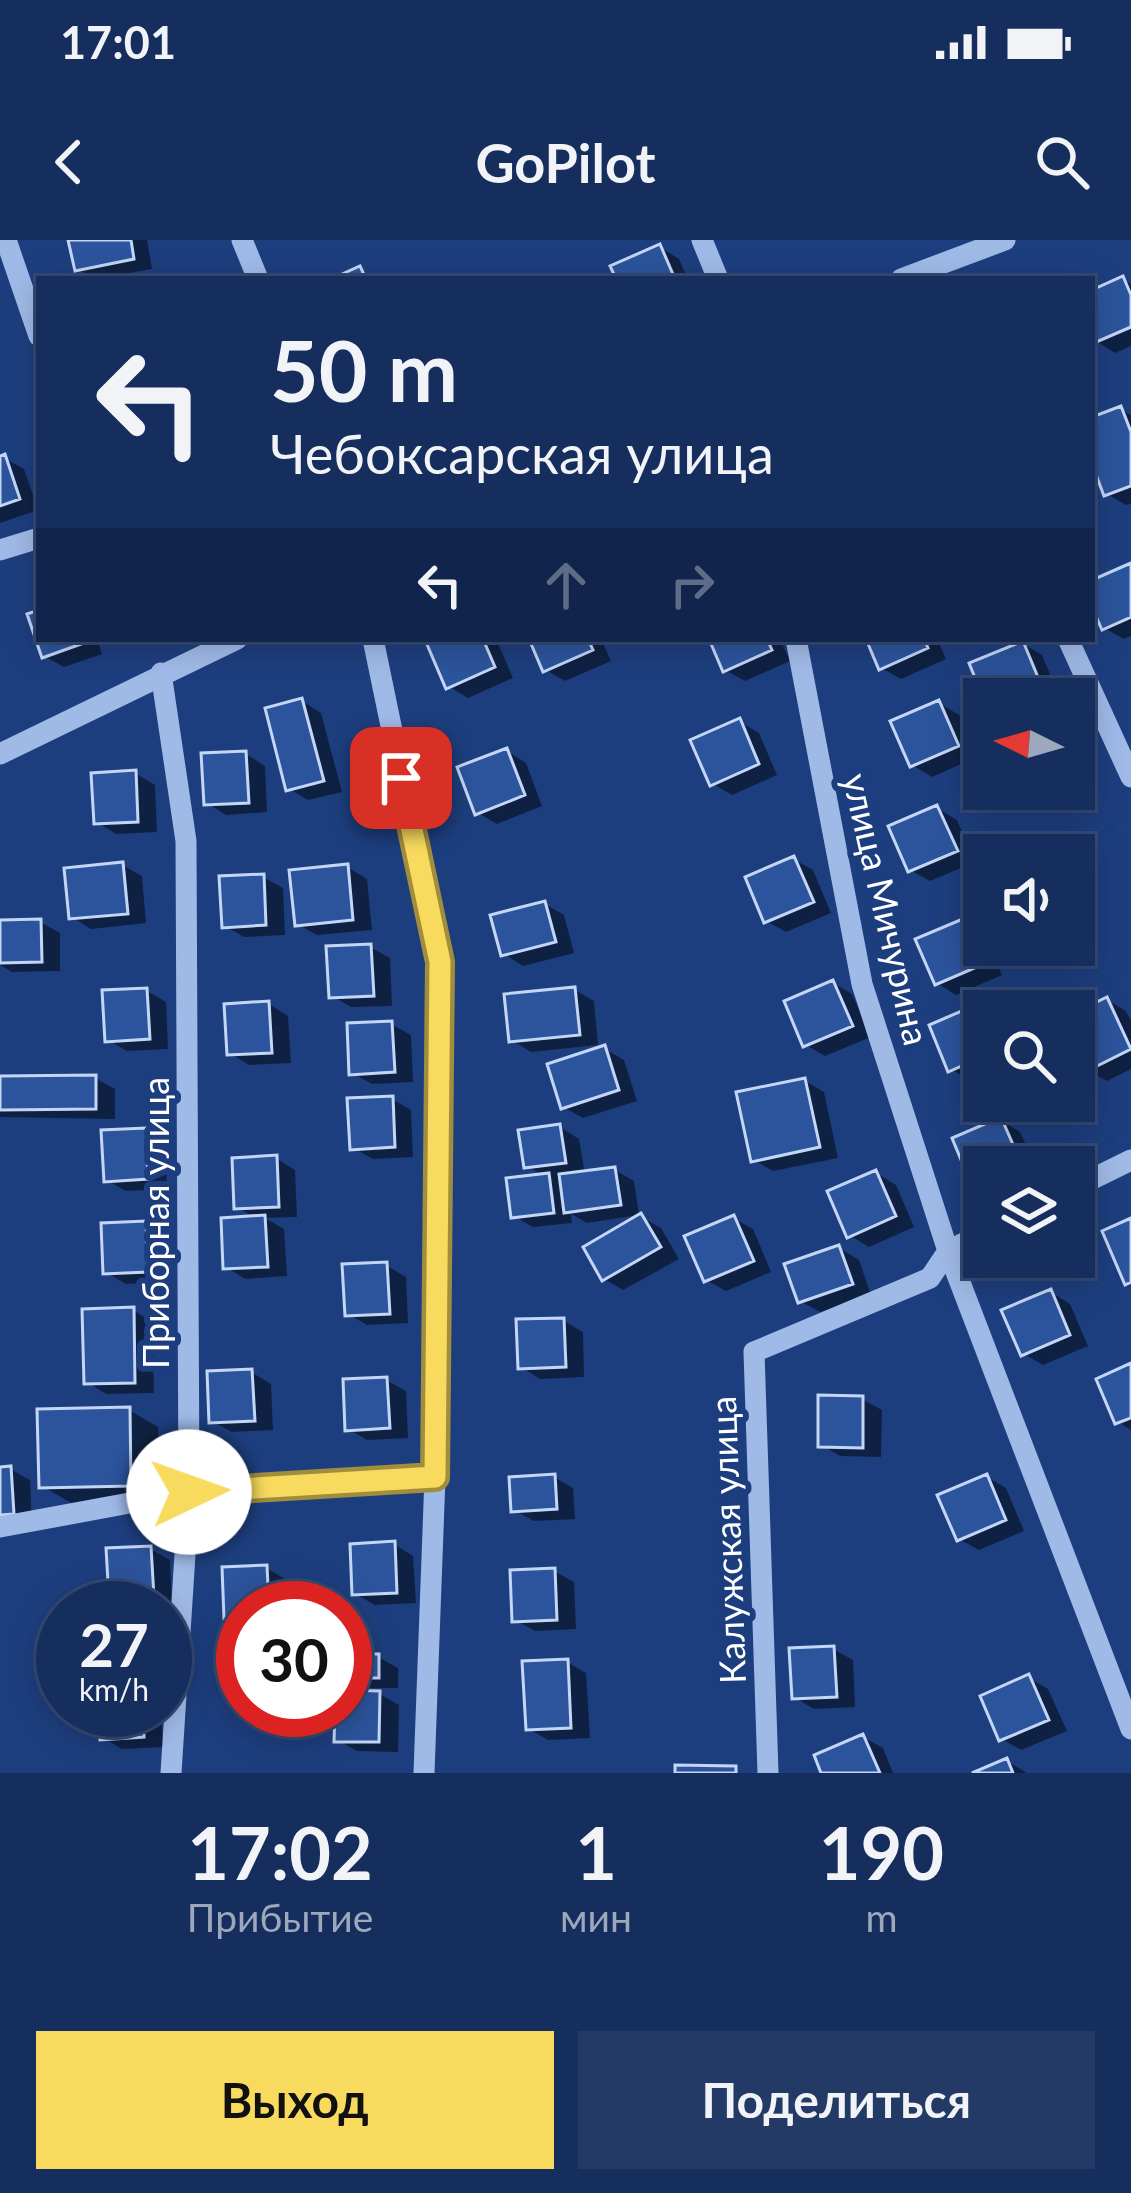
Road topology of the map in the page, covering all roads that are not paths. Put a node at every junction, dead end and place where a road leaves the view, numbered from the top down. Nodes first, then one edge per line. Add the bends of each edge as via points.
1 (6, 240) edge
2 (242, 240) edge
3 (702, 240) edge
4 (1006, 240) edge
5 (257, 276) edge
6 (717, 276) edge
7 (911, 276) edge
8 (36, 327) edge
9 (36, 539) edge
10 (0, 550) edge
11 (230, 642) edge
12 (374, 642) edge
13 (797, 642) edge
14 (1069, 642) edge
15 (161, 674) junction
16 (0, 754) edge
17 (1131, 777) edge
18 (1131, 1160) edge
19 (1095, 1178) edge
20 (963, 1244) edge
21 (948, 1251) junction
22 (435, 1477) junction
23 (189, 1492) junction
24 (0, 1527) edge
25 (1131, 1729) edge
26 (171, 1773) edge
27 (424, 1773) edge
28 (768, 1773) edge

1 - 8 street
2 - 5 street
3 - 6 street
4 - 7 street
9 - 10 street
11 - 15 street
12 - 22 street via 440,962
13 - 21 street, улица Мичурина via 862,984
14 - 17 street
15 - 16 street
15 - 23 street, Приборная улица via 186,841
18 - 19 street
20 - 21 street, Калужская улица
21 - 25 street, улица Мичурина
21 - 28 street, Калужская улица via 930,1278 754,1352
22 - 23 street
22 - 27 street
23 - 24 street
23 - 26 street, Приборная улица

